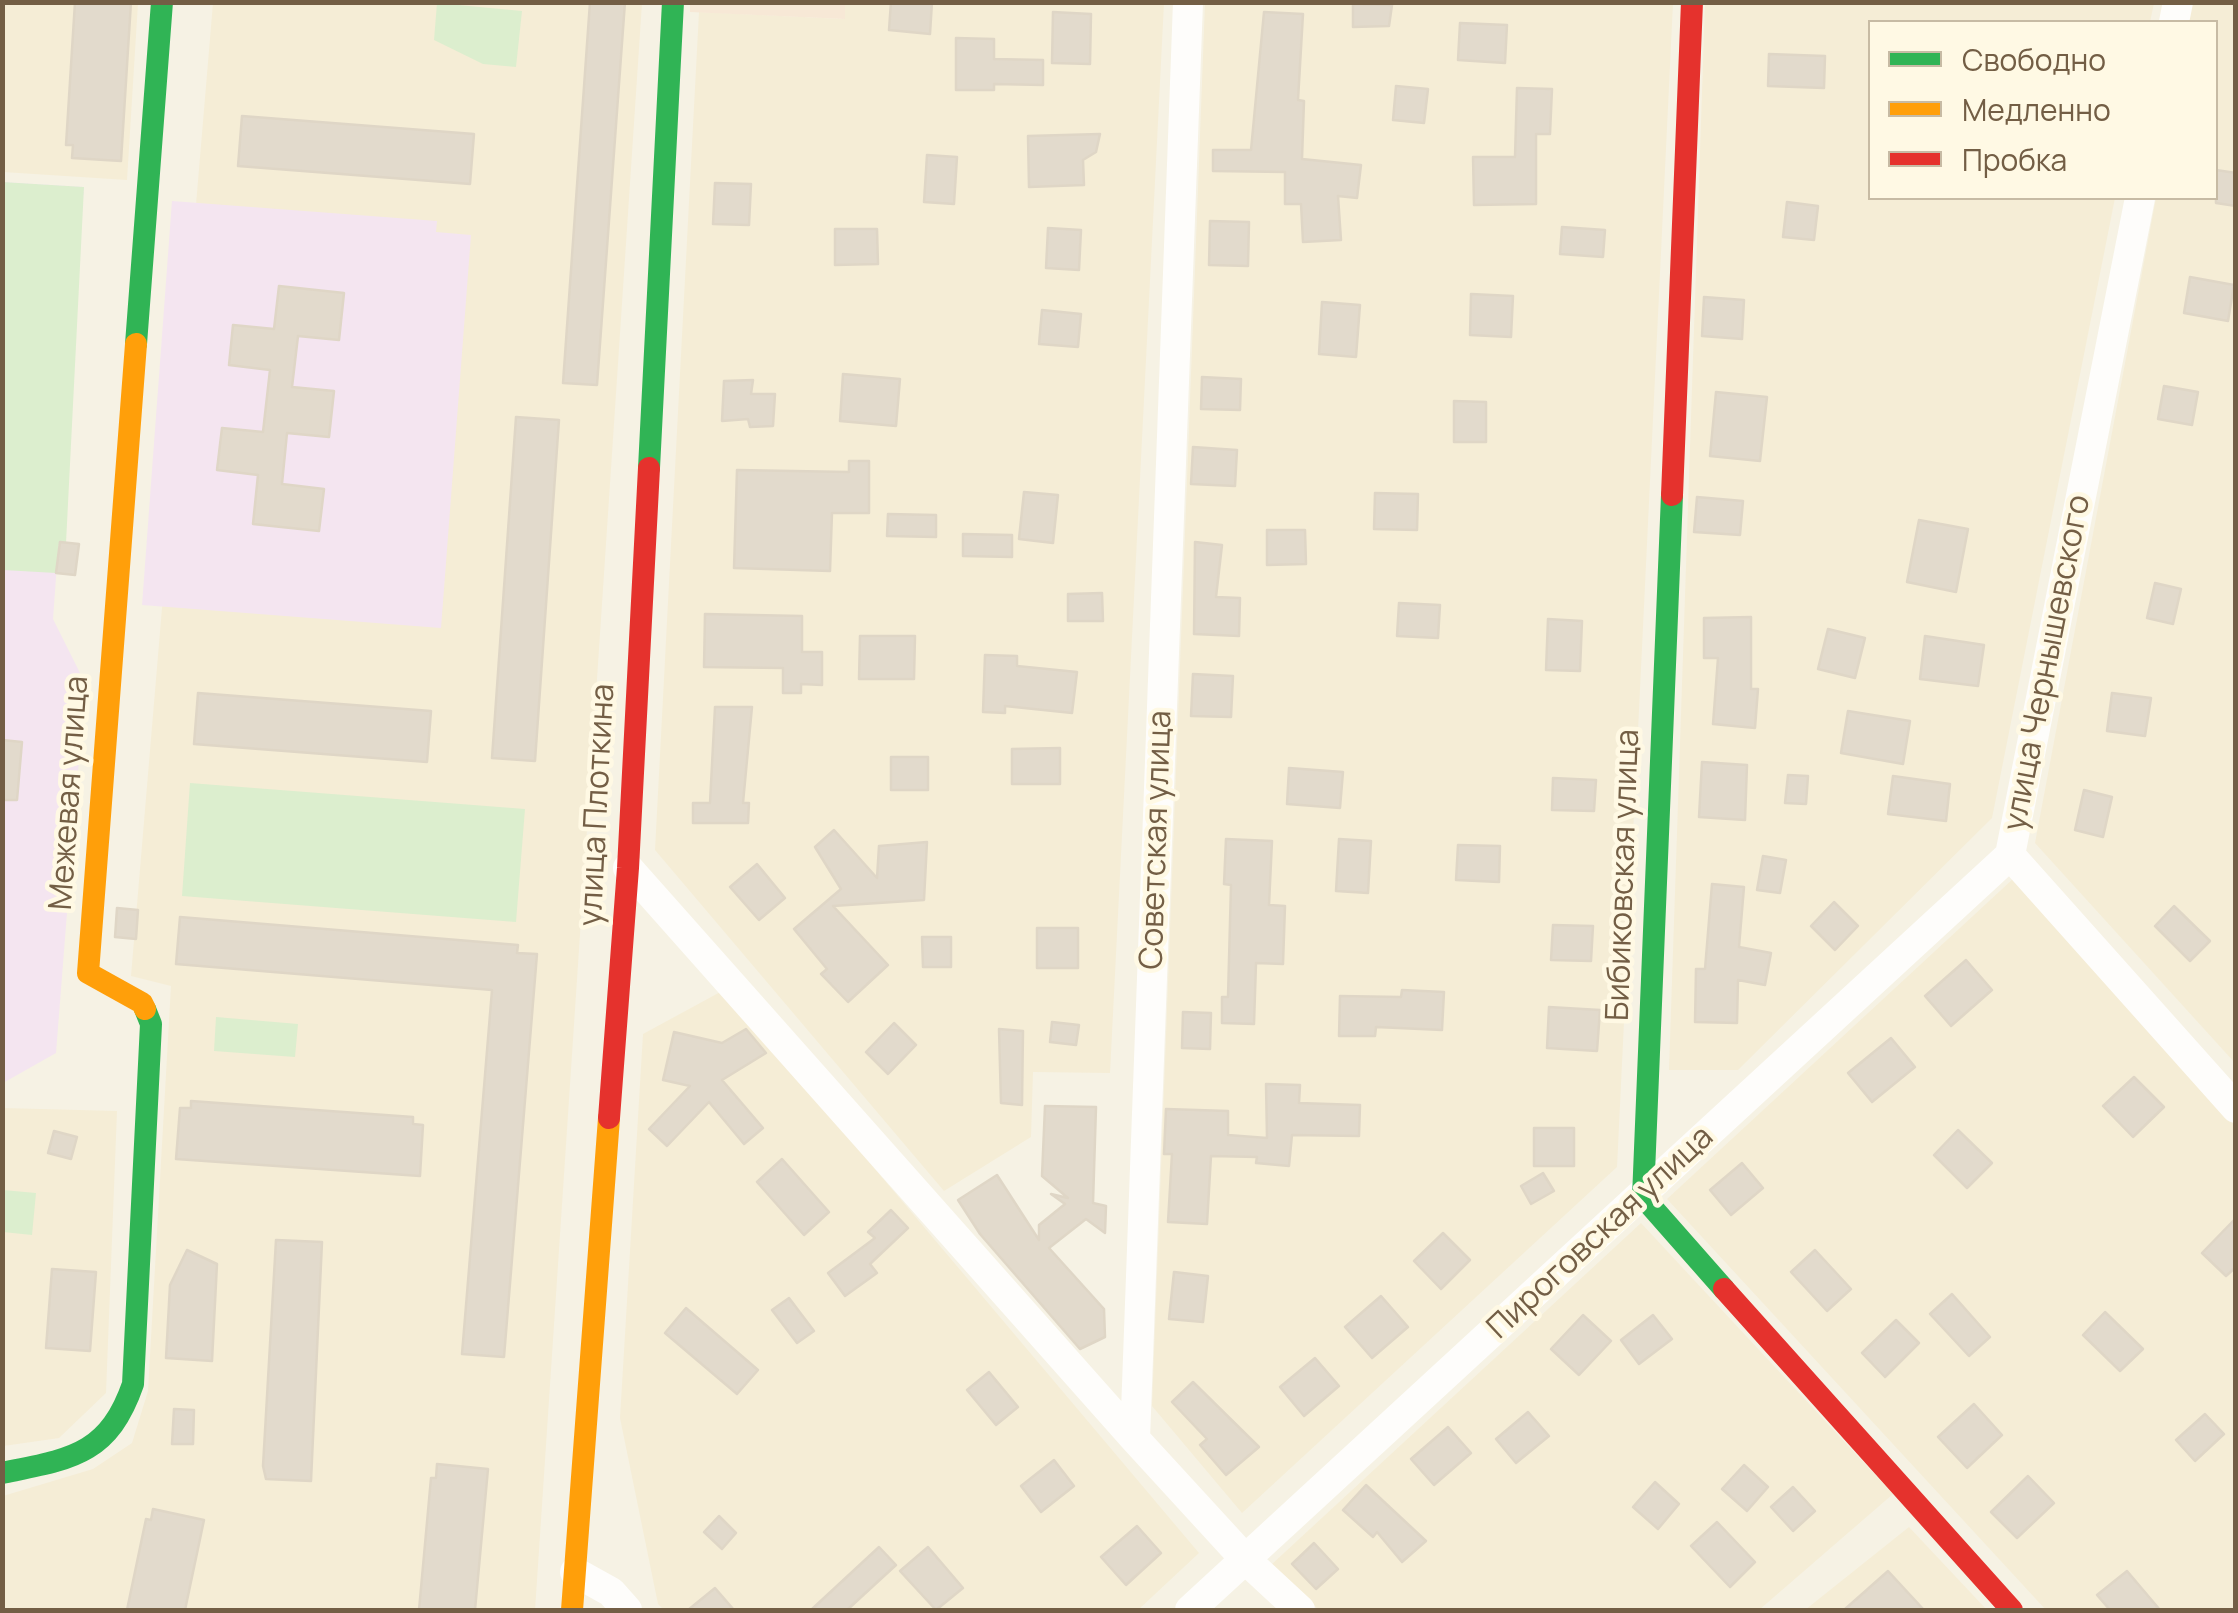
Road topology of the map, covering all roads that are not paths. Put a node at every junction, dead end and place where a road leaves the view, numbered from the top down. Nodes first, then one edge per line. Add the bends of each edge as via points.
1 (162, 2) edge
2 (673, 2) edge
3 (1188, 2) edge
4 (1692, 2) edge
5 (2140, 200) edge
6 (2010, 855) junction
7 (628, 868) junction
8 (2236, 1108) edge
9 (1643, 1196) junction
10 (1135, 1439) junction
11 (2, 1473) edge
12 (1246, 1560) junction
13 (575, 1572) junction
14 (572, 1610) edge
15 (627, 1610) edge
16 (1190, 1610) edge
17 (1300, 1610) edge
18 (2012, 1610) edge

1 - 11 street, Межевая улица via 88,973 142,1003 151,1024 132,1384 123,1419 102,1443 71,1458
2 - 7 street, улица Плоткина
3 - 10 street, Советская улица
4 - 9 street, Бибиковская улица
5 - 6 street, улица Чернышевского
6 - 8 street, улица Чернышевского
6 - 9 street, Пироговская улица
7 - 10 street
7 - 13 street, улица Плоткина
9 - 12 street, Пироговская улица
9 - 18 street
10 - 12 street
12 - 16 street, Пироговская улица
12 - 17 street
13 - 14 street, улица Плоткина
13 - 15 street

